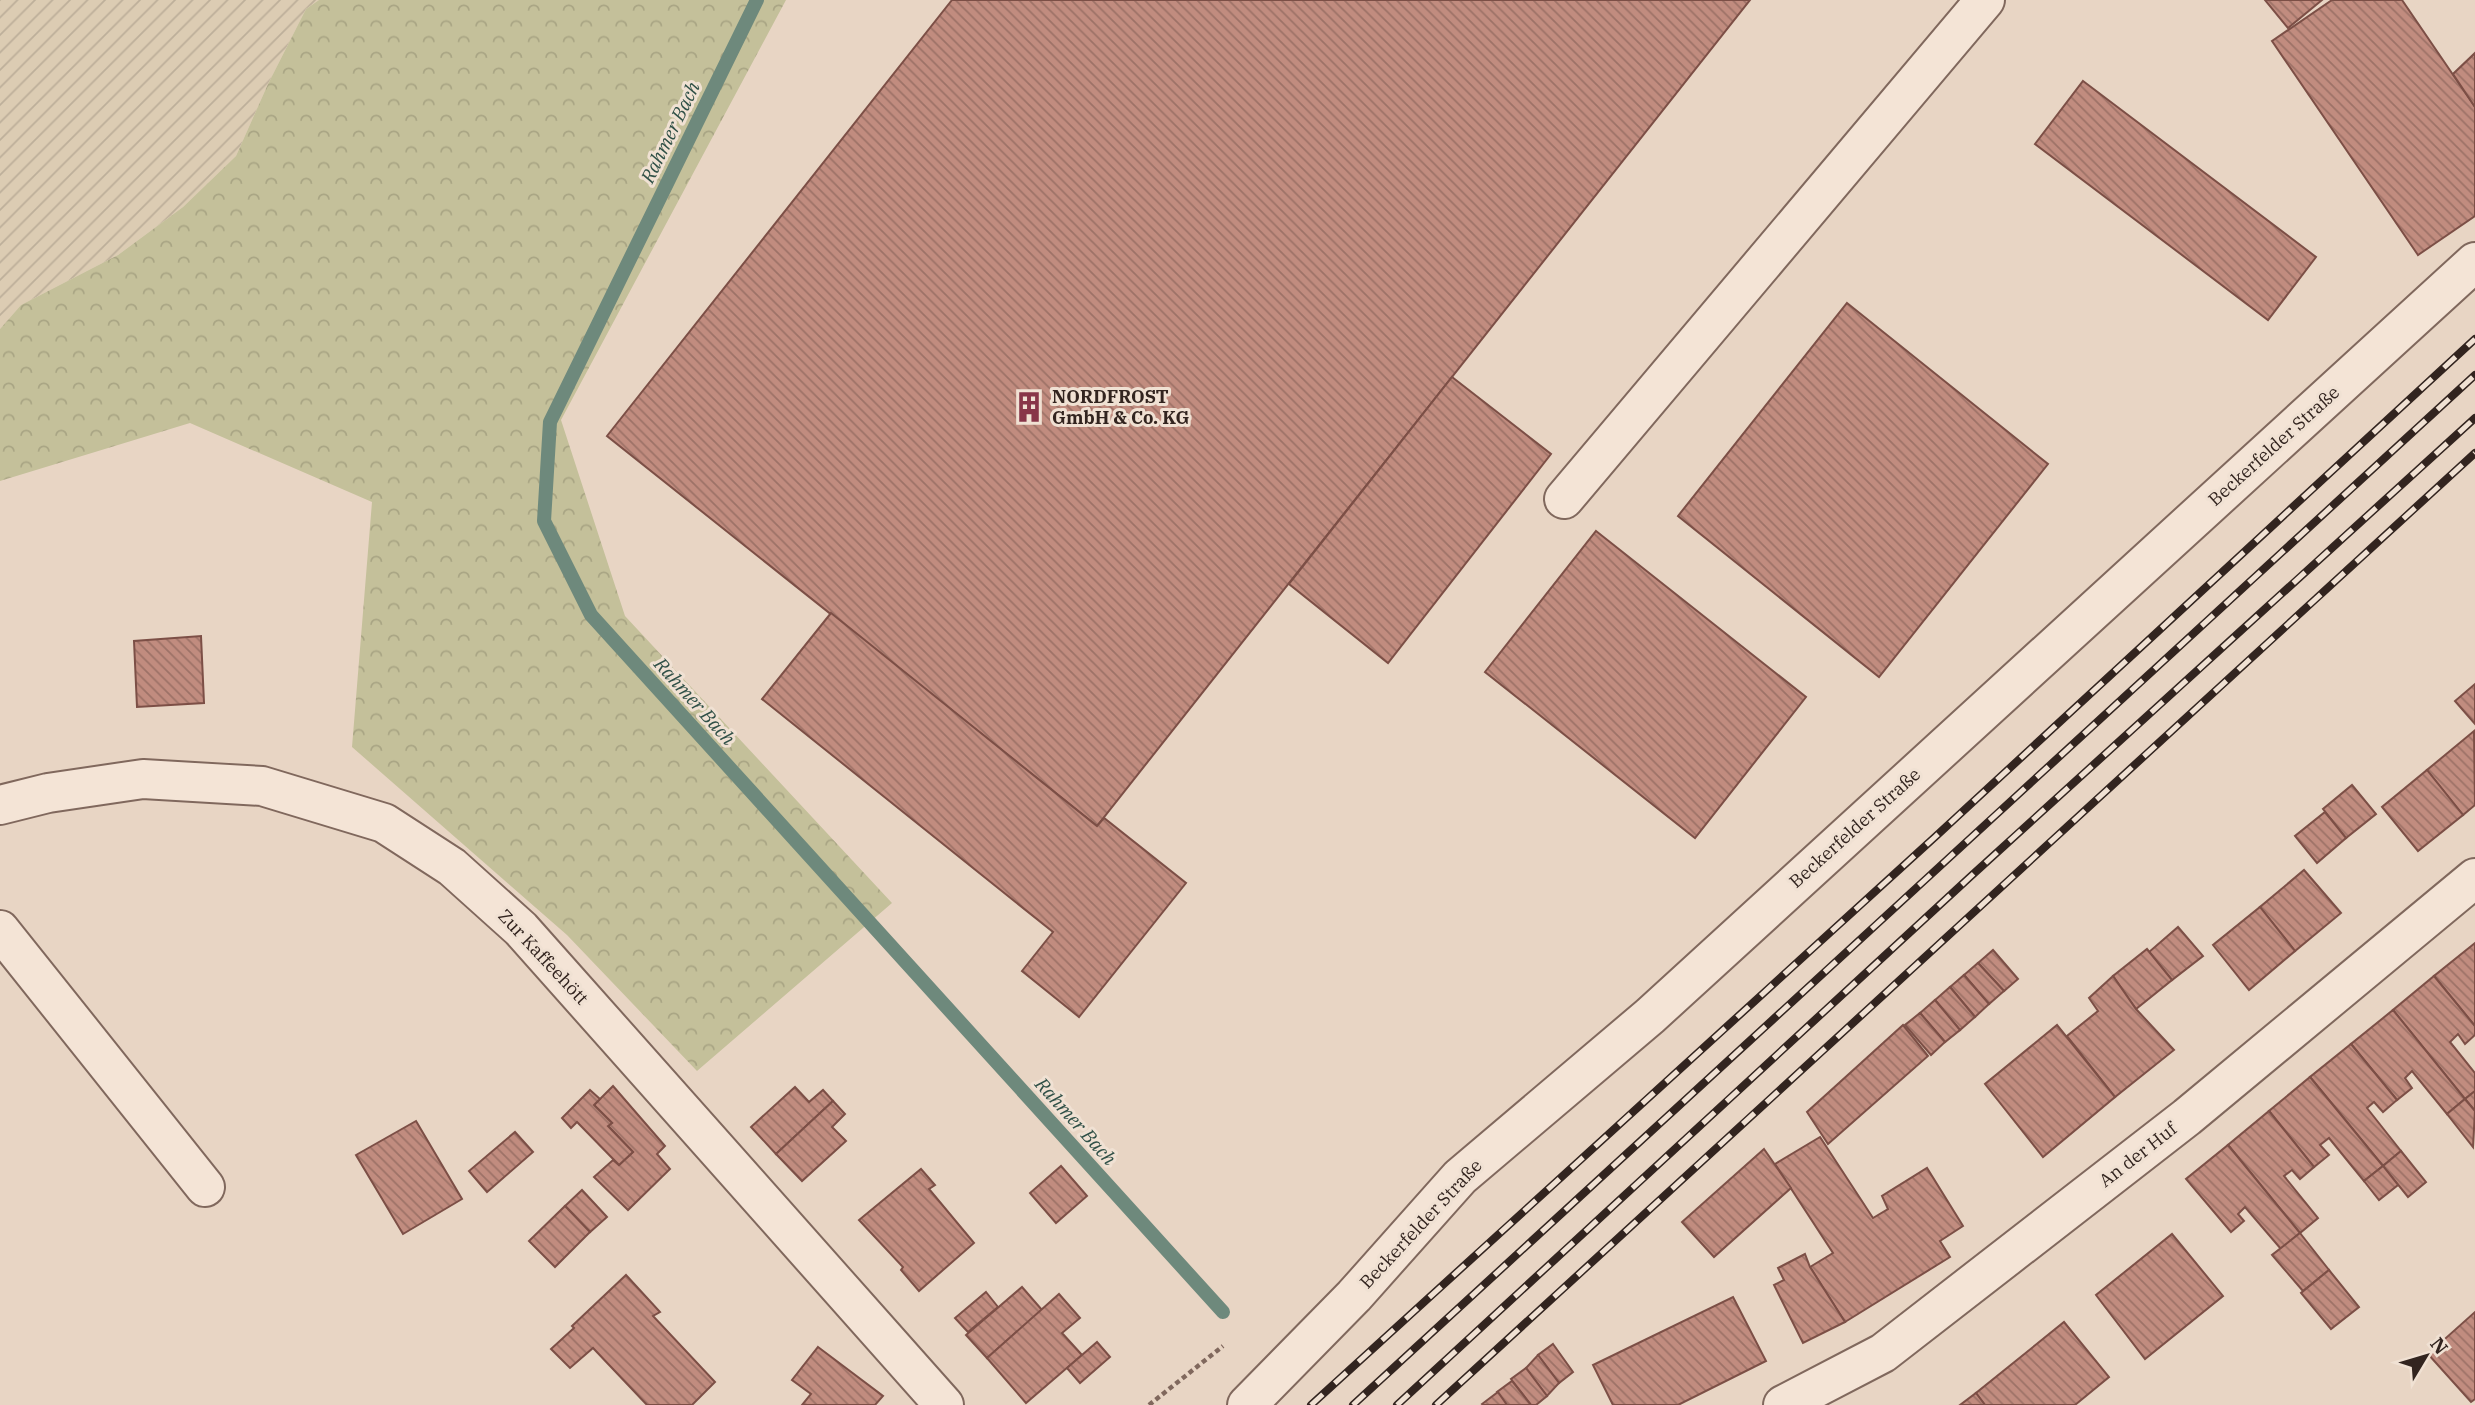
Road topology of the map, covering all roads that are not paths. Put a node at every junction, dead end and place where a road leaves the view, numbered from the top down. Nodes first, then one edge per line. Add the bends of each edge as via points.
1 (1985, 0) edge
2 (2475, 262) edge
3 (1564, 499) dead end
4 (0, 805) edge
5 (2475, 878) edge
6 (0, 930) edge
7 (205, 1187) dead end
8 (944, 1405) edge
9 (1247, 1405) edge
10 (1783, 1405) edge

1 - 3 street
2 - 9 street, Beckerfelder Straße via 1650,1016 1460,1177 1354,1296
4 - 8 street, Zur Kaffeehött via 143,779 262,786 384,823 452,867 521,929
5 - 10 street, An der Huf via 2187,1117 1883,1353
6 - 7 street

